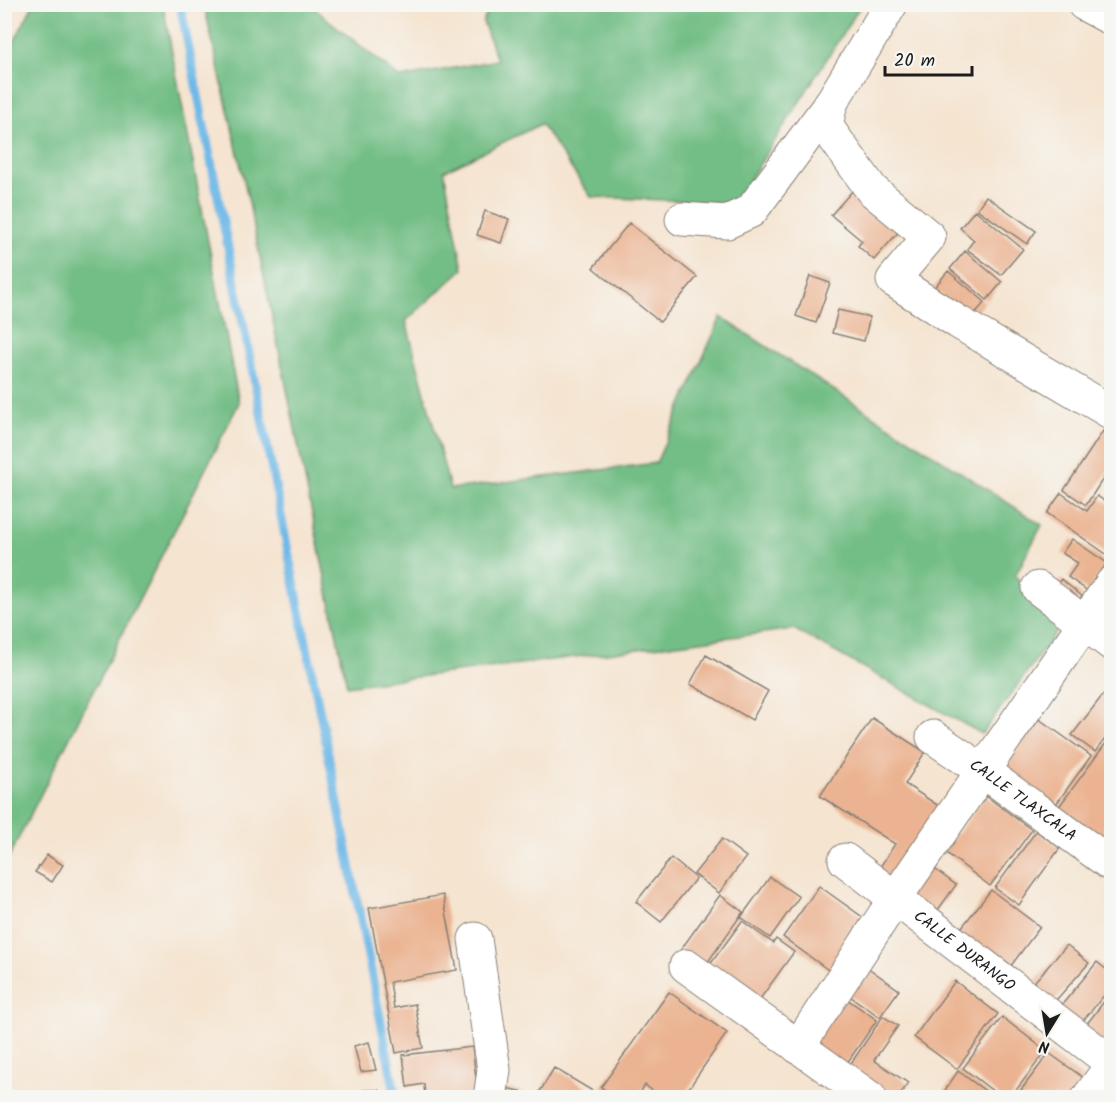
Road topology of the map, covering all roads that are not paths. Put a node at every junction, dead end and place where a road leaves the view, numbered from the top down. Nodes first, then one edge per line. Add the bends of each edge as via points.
1 (891, 4) edge
2 (1084, 4) edge
3 (1112, 19) edge
4 (831, 103) junction
5 (682, 219) dead end
6 (1112, 413) edge
7 (1112, 583) edge
8 (1038, 588) dead end
9 (1086, 622) junction
10 (1112, 644) edge
11 (933, 737) dead end
12 (983, 771) junction
13 (845, 860) dead end
14 (1112, 865) edge
15 (896, 897) junction
16 (475, 939) dead end
17 (686, 966) dead end
18 (798, 1047) junction
19 (1112, 1064) edge
20 (490, 1098) edge
21 (870, 1098) edge
22 (1088, 1098) edge

1 - 4 street
2 - 3 street
4 - 5 street via 751,211 727,222
4 - 6 street via 826,126 852,164 872,189 929,237 893,280
7 - 9 street
8 - 9 street
9 - 10 street
9 - 12 street
11 - 12 street, CALLE TLAXCALA
12 - 14 street, CALLE TLAXCALA
12 - 15 street
13 - 15 street, CALLE DURANGO
15 - 18 street
15 - 19 street, CALLE DURANGO
16 - 20 street via 494,1070
17 - 18 street
18 - 21 street
19 - 22 street

